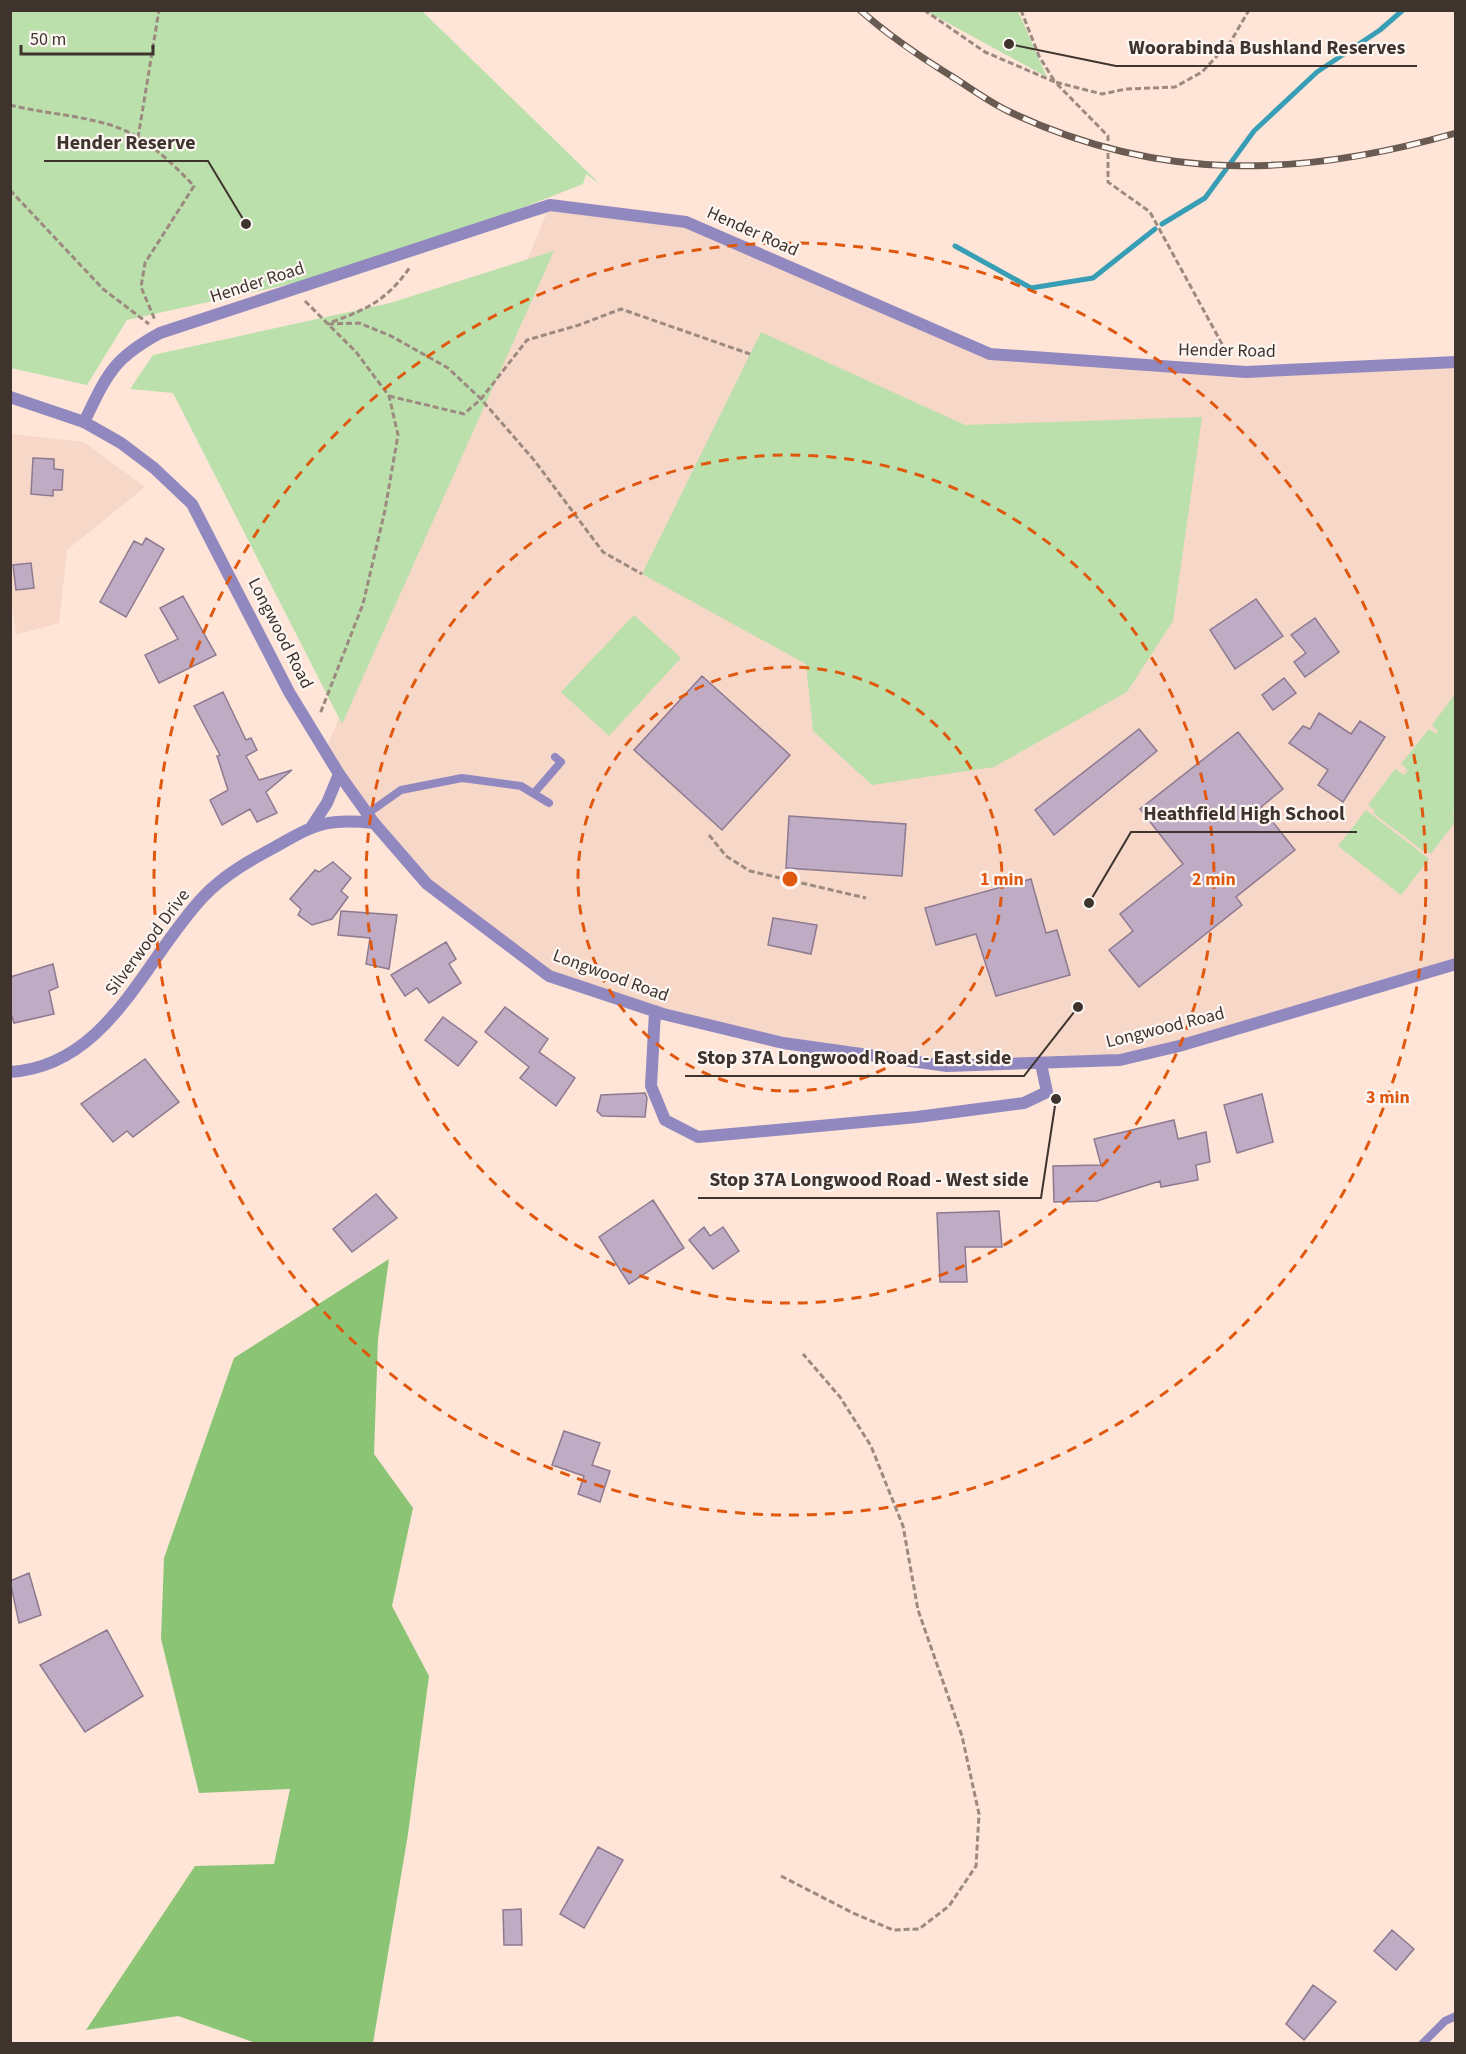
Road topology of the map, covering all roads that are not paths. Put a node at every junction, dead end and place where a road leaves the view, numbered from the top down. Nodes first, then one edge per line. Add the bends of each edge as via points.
1 (1455, 362) edge
2 (10, 397) edge
3 (84, 422) junction
4 (555, 757) dead end
5 (339, 774) junction
6 (535, 792) junction
7 (549, 803) dead end
8 (371, 819) junction
9 (312, 826) junction
10 (1455, 964) edge
11 (655, 1011) junction
12 (1041, 1064) junction
13 (10, 1072) edge
14 (1455, 2016) edge
15 (1422, 2043) edge

1 - 3 street, Hender Road via 1246,372 990,354 686,222 550,205 160,333 131,349 107,375
2 - 3 street, Longwood Road
3 - 5 street, Longwood Road via 154,468 192,504 312,731
4 - 6 lane via 561,762
5 - 8 street, Longwood Road
5 - 9 street, Silverwood Drive
6 - 7 lane
6 - 8 lane via 520,786 462,778 401,790
8 - 9 street, Silverwood Drive
8 - 11 street, Longwood Road via 427,884 549,976
9 - 13 street, Silverwood Drive via 236,869 203,897 112,1018 70,1054 35,1070
10 - 12 street, Longwood Road via 1155,1052 1120,1060
11 - 12 street, Longwood Road via 783,1043 935,1064
11 - 12 street via 651,1086 665,1120 698,1137 1024,1103 1047,1092
14 - 15 lane

